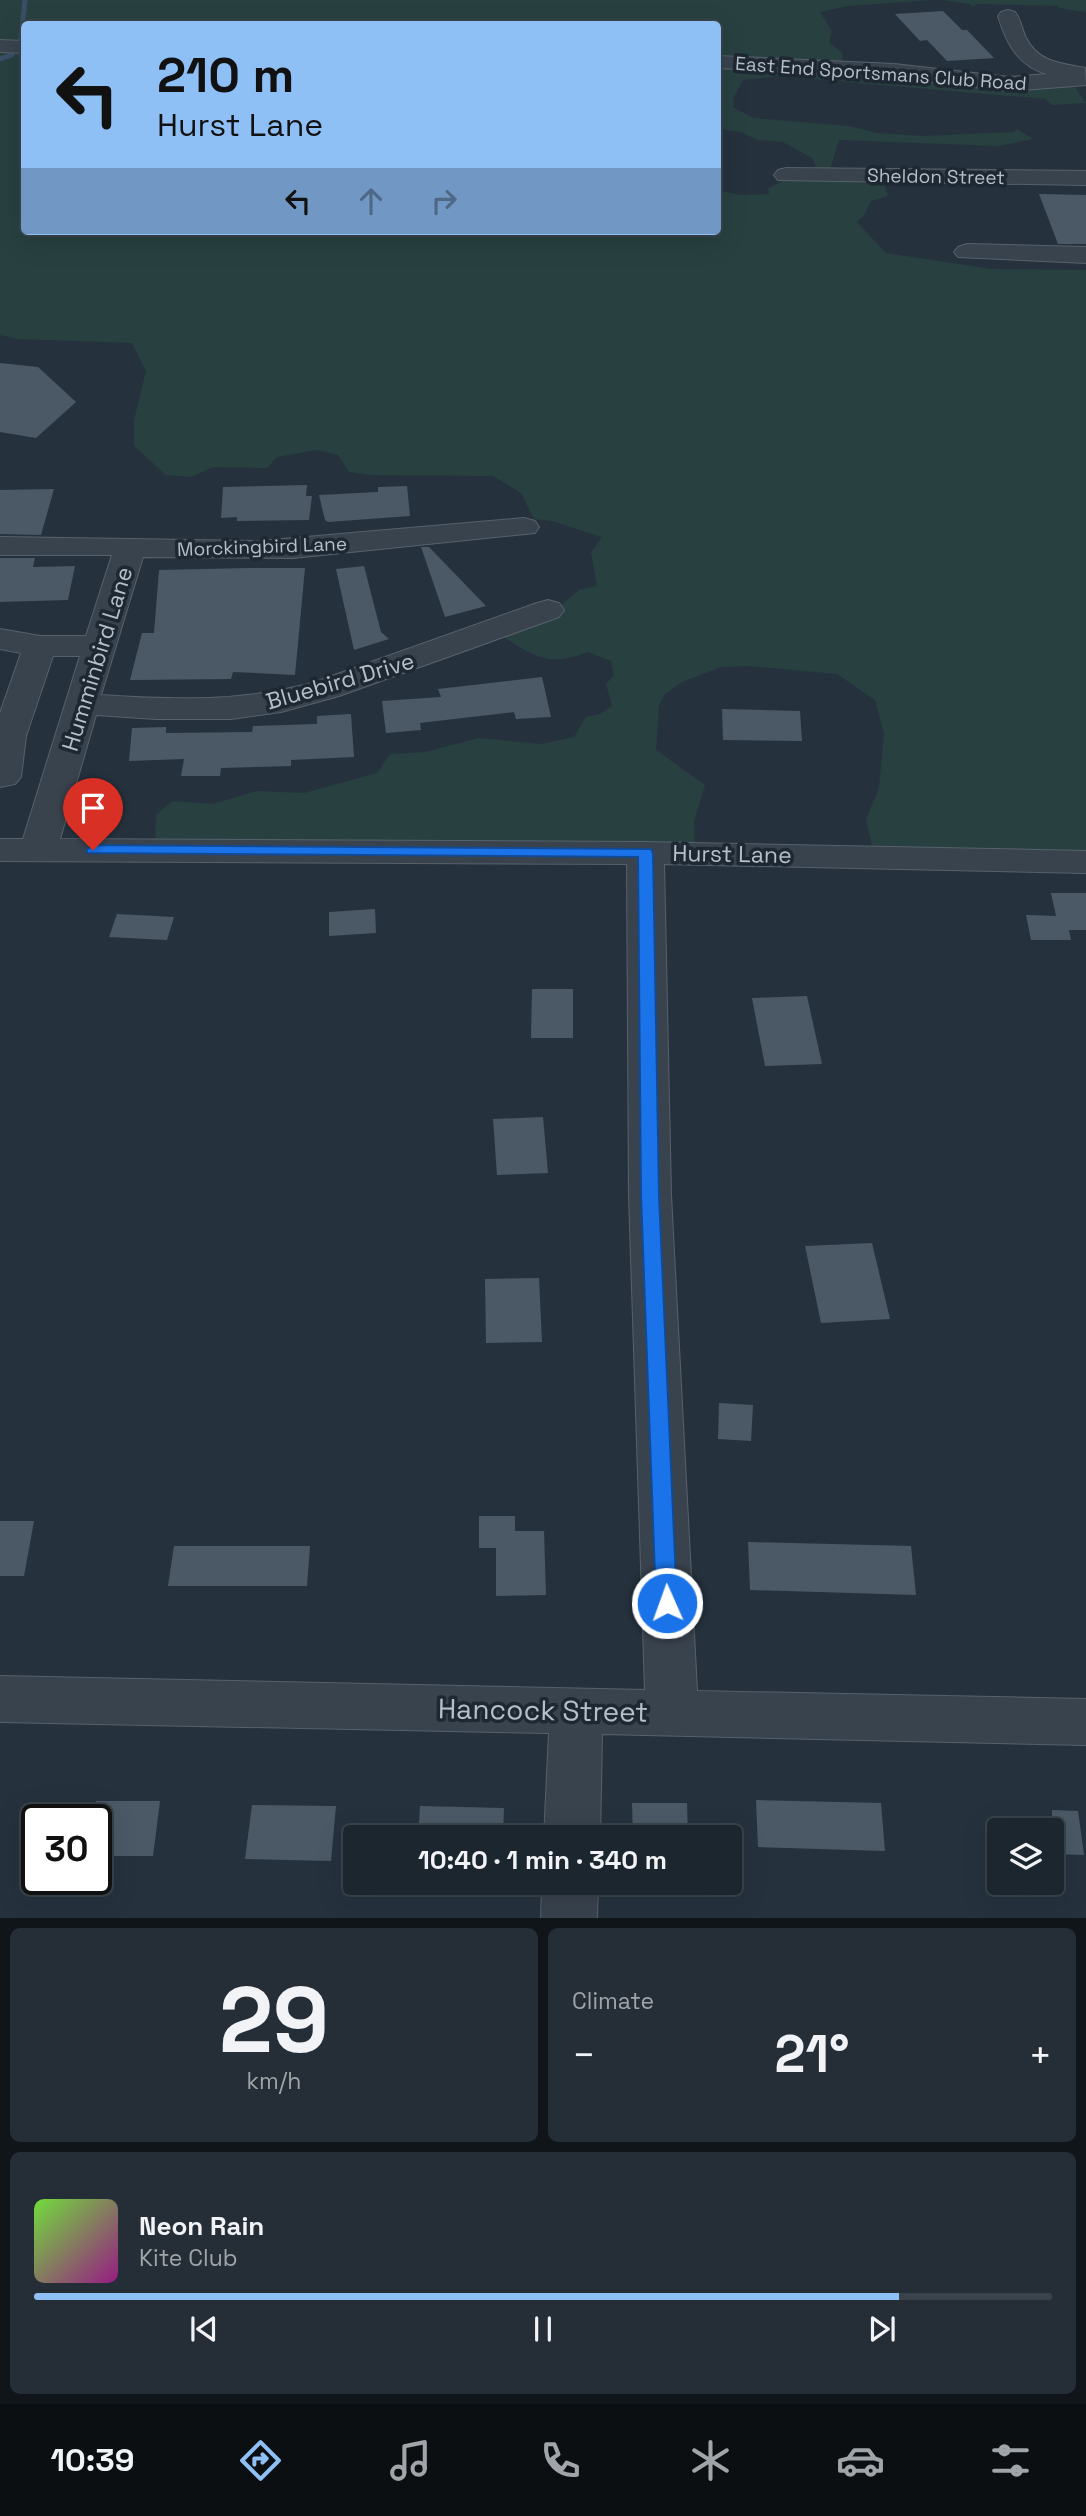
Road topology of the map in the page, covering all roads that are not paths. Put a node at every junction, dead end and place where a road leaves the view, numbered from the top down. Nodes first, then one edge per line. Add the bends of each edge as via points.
1 (1008, 16) dead end
2 (0, 46) edge
3 (21, 47) edge
4 (721, 62) edge
5 (1086, 76) edge
6 (786, 175) dead end
7 (1086, 178) edge
8 (967, 252) dead end
9 (1086, 255) edge
10 (524, 527) dead end
11 (0, 546) edge
12 (130, 548) junction
13 (548, 610) dead end
14 (0, 639) edge
15 (40, 646) junction
16 (99, 646) junction
17 (82, 704) junction
18 (63, 773) junction
19 (1, 778) edge
20 (0, 850) edge
21 (38, 850) junction
22 (645, 853) junction
23 (1086, 862) edge
24 (0, 1699) edge
25 (576, 1711) junction
26 (671, 1712) junction
27 (1086, 1722) edge
28 (572, 1825) edge
29 (570, 1895) edge
30 (569, 1917) edge

1 - 5 street via 1014,40 1034,61 1059,72
2 - 3 street
4 - 5 street, East End Sportsmans Club Road via 894,71 1009,84
6 - 7 street, Sheldon Street
8 - 9 street
10 - 12 street, Morckingbird Lane via 289,548
11 - 12 street, Morckingbird Lane
12 - 16 street, Humminbird Lane
13 - 17 street, Bluebird Drive via 281,702 231,709
14 - 15 street
15 - 16 street
15 - 19 street via 9,736
16 - 17 street, Humminbird Lane
17 - 18 street, Humminbird Lane
18 - 19 street
18 - 21 street, Humminbird Lane
20 - 21 street, Hurst Lane
21 - 22 street, Hurst Lane
22 - 23 street, Hurst Lane
22 - 26 street via 650,1195
24 - 25 street, Hancock Street
25 - 26 street, Hancock Street
25 - 28 street
26 - 27 street, Hancock Street
29 - 30 street

